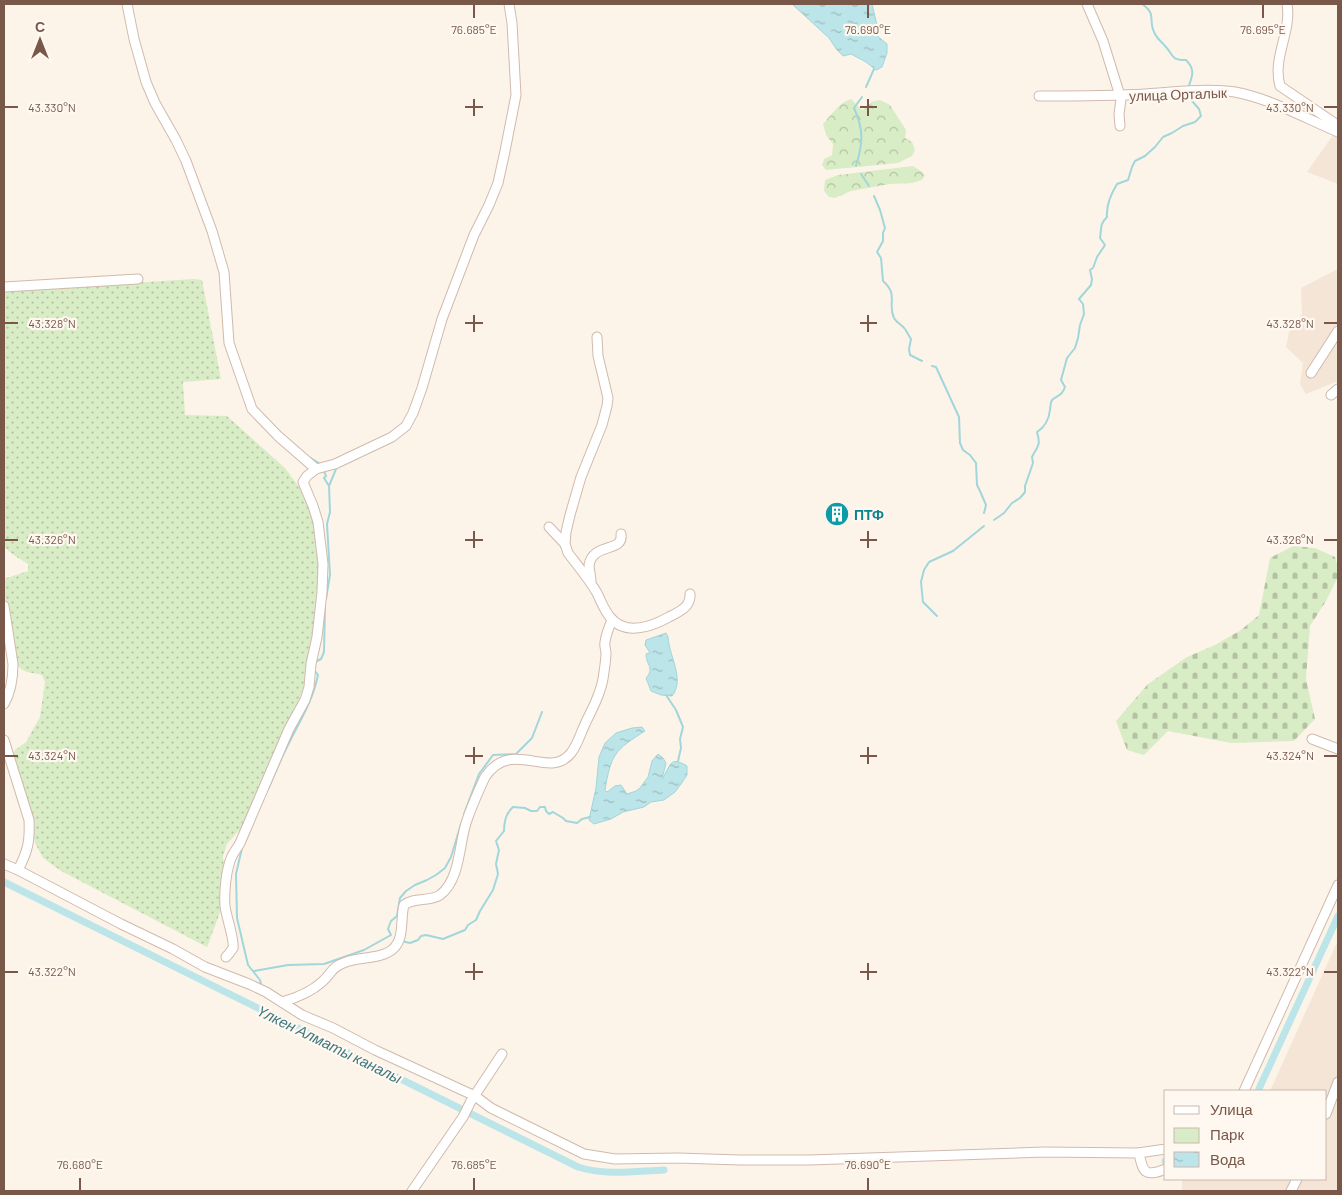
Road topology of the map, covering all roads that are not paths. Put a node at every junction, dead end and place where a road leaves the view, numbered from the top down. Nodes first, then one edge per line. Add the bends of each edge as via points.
1 (126, 4) edge
2 (510, 4) edge
3 (1087, 4) edge
4 (1287, 4) edge
5 (1120, 95) junction
6 (1039, 96) dead end
7 (1120, 126) dead end
8 (1338, 128) edge
9 (1338, 132) edge
10 (138, 279) dead end
11 (4, 287) edge
12 (1338, 331) edge
13 (597, 337) dead end
14 (1311, 373) dead end
15 (1338, 389) edge
16 (1331, 395) dead end
17 (316, 469) junction
18 (549, 527) dead end
19 (621, 534) dead end
20 (565, 544) junction
21 (591, 584) junction
22 (690, 594) dead end
23 (4, 606) edge
24 (612, 620) junction
25 (4, 704) edge
26 (1312, 739) dead end
27 (4, 740) edge
28 (1338, 748) edge
29 (4, 864) edge
30 (18, 870) junction
31 (1338, 885) edge
32 (226, 958) dead end
33 (300, 996) junction
34 (282, 1002) junction
35 (302, 1015) junction
36 (502, 1054) dead end
37 (1338, 1082) edge
38 (1244, 1090) edge
39 (473, 1099) junction
40 (1327, 1111) edge
41 (1164, 1149) edge
42 (1140, 1153) junction
43 (1164, 1170) edge
44 (412, 1191) edge

1 - 17 street via 146,82 186,161 212,231 224,272 229,343 252,409
2 - 17 street via 516,95 505,151 495,190 442,319 413,413 406,426 392,437 335,464
3 - 5 street
4 - 8 street via 1288,20 1278,57 1280,86
5 - 6 street, улица Орталык
5 - 7 street
5 - 9 street, улица Орталык via 1237,92 1271,102
10 - 11 street
12 - 14 street
13 - 20 street via 607,406 581,477
15 - 16 street
17 - 32 street via 303,482 318,522 323,564 309,687 232,858 225,888 225,906 233,948
18 - 20 street
19 - 21 street via 620,542 599,550 591,560
20 - 21 street
21 - 24 street
22 - 24 street via 686,607 646,627 623,627
23 - 25 street via 13,672
24 - 33 street via 604,644 606,651 600,694 570,753 561,761 547,763 506,760 488,772 465,825 453,876 447,887 438,896 404,905 399,941 393,949 385,954 339,965 322,982
26 - 28 street
27 - 30 street via 29,820 26,853
29 - 30 street
30 - 34 street
31 - 38 street
33 - 34 street
33 - 35 street
34 - 35 street
35 - 39 street
36 - 39 street
37 - 40 street
39 - 42 street via 573,1150 604,1158 787,1160 1044,1152
39 - 44 street
41 - 42 street
42 - 43 street via 1145,1172 1150,1174

